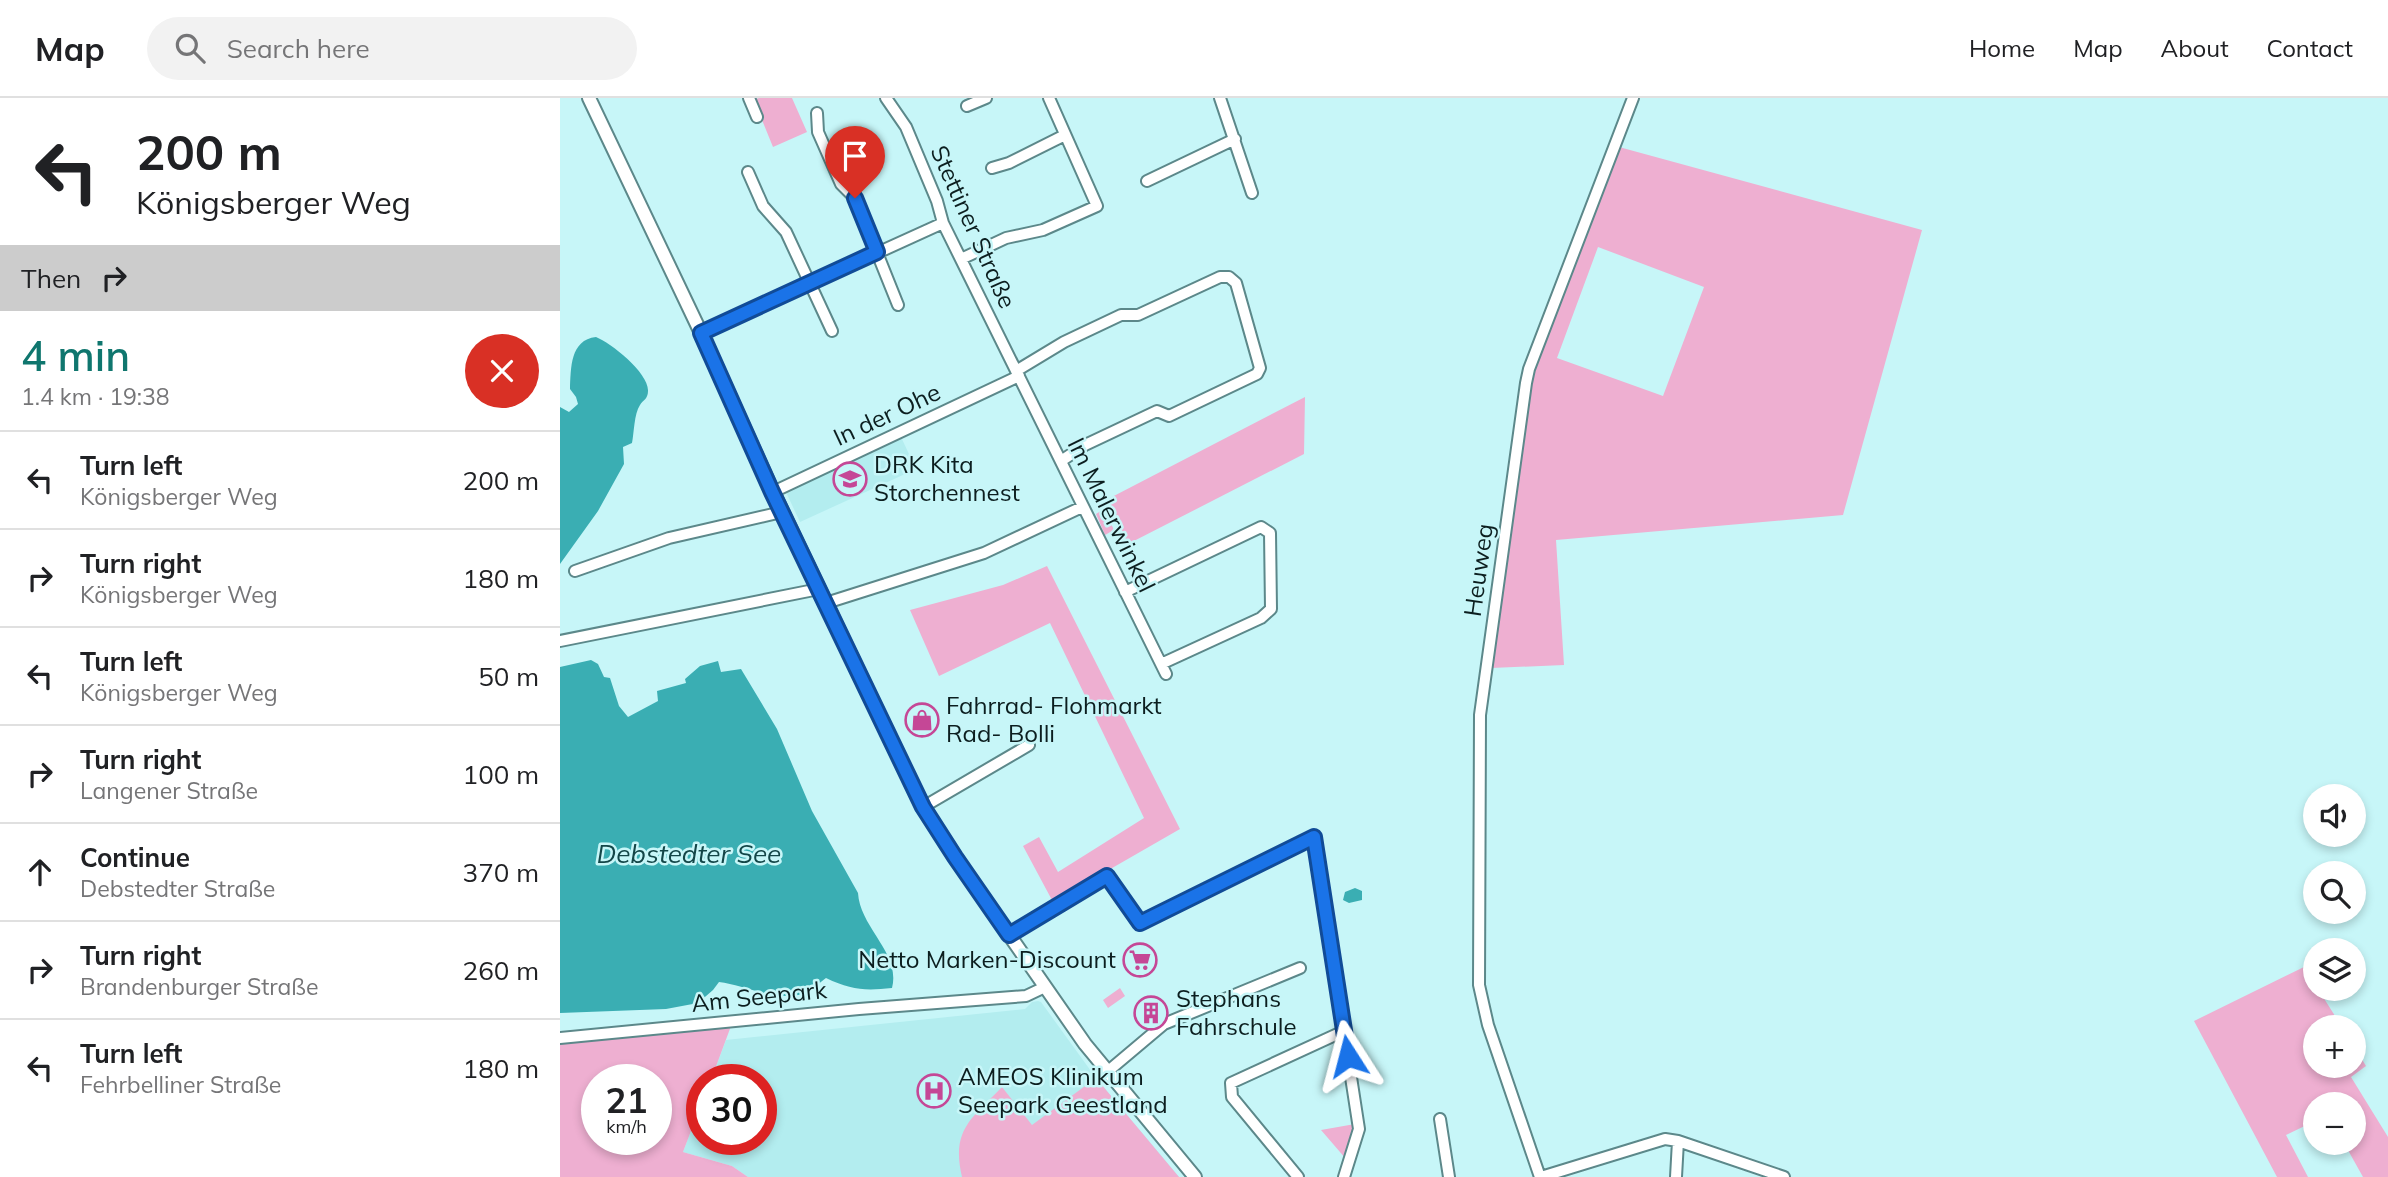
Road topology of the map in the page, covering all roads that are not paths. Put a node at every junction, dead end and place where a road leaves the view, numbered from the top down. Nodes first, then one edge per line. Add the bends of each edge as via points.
1 (589, 98) edge
2 (750, 98) edge
3 (886, 98) edge
4 (986, 98) edge
5 (1049, 98) edge
6 (1220, 98) edge
7 (1633, 98) edge
8 (967, 106) dead end
9 (817, 113) dead end
10 (757, 117) dead end
11 (1065, 135) junction
12 (1235, 139) junction
13 (992, 168) dead end
14 (748, 172) dead end
15 (1147, 181) dead end
16 (1251, 192) dead end
17 (943, 223) junction
18 (877, 252) junction
19 (961, 260) junction
20 (811, 282) junction
21 (898, 305) dead end
22 (832, 331) dead end
23 (701, 333) junction
24 (1018, 373) junction
25 (1061, 461) junction
26 (772, 492) junction
27 (1082, 507) junction
28 (782, 512) junction
29 (575, 571) dead end
30 (819, 589) junction
31 (1125, 592) junction
32 (826, 603) junction
33 (560, 641) edge
34 (1029, 745) dead end
35 (923, 807) junction
36 (1009, 935) junction
37 (1300, 968) dead end
38 (1045, 987) junction
39 (1344, 1031) junction
40 (560, 1038) edge
41 (1107, 1072) junction
42 (1440, 1119) dead end
43 (1678, 1141) junction
44 (1195, 1177) edge
45 (1298, 1177) edge
46 (1344, 1177) edge
47 (1449, 1177) edge
48 (1541, 1177) edge
49 (1676, 1177) edge
50 (1784, 1177) edge

1 - 23 main road
2 - 10 street
3 - 17 street, Stettiner Straße via 906,127
4 - 8 street
5 - 11 street
6 - 12 street
7 - 48 street, Heuweg via 1529,369 1482,701 1479,985 1488,1025
9 - 18 street via 818,132 841,184 855,198
11 - 13 street
11 - 19 street via 1097,206 1043,230 1006,238
12 - 15 street
12 - 16 street
14 - 20 street via 763,206 786,232
17 - 18 street
17 - 19 street, Stettiner Straße
18 - 20 street
18 - 21 street
19 - 24 street, Stettiner Straße
20 - 22 street
20 - 23 street
23 - 26 main road
24 - 25 street, Im Malerwinkel
24 - 25 street, In der Ohe via 1064,342 1121,314 1138,315 1220,277 1229,276 1236,283 1260,368 1257,374 1169,416 1157,411
24 - 26 street, In der Ohe
25 - 27 street, Im Malerwinkel
26 - 28 main road
27 - 31 street, Im Malerwinkel
27 - 32 street via 984,553
28 - 29 street via 669,538
28 - 30 main road
30 - 32 main road
30 - 33 street
31 - 31 street, Im Malerwinkel via 1164,669 1271,609 1270,533 1261,527
32 - 35 main road
34 - 35 street
35 - 36 main road
36 - 38 main road
36 - 39 street via 1107,876 1140,923 1314,837
37 - 41 street via 1164,1024
38 - 40 street, Am Seepark via 1026,996
38 - 41 main road
39 - 45 street via 1231,1083 1232,1097
39 - 46 street via 1359,1129
41 - 44 main road
42 - 47 street
43 - 48 street via 1665,1139
43 - 49 street
43 - 50 street

